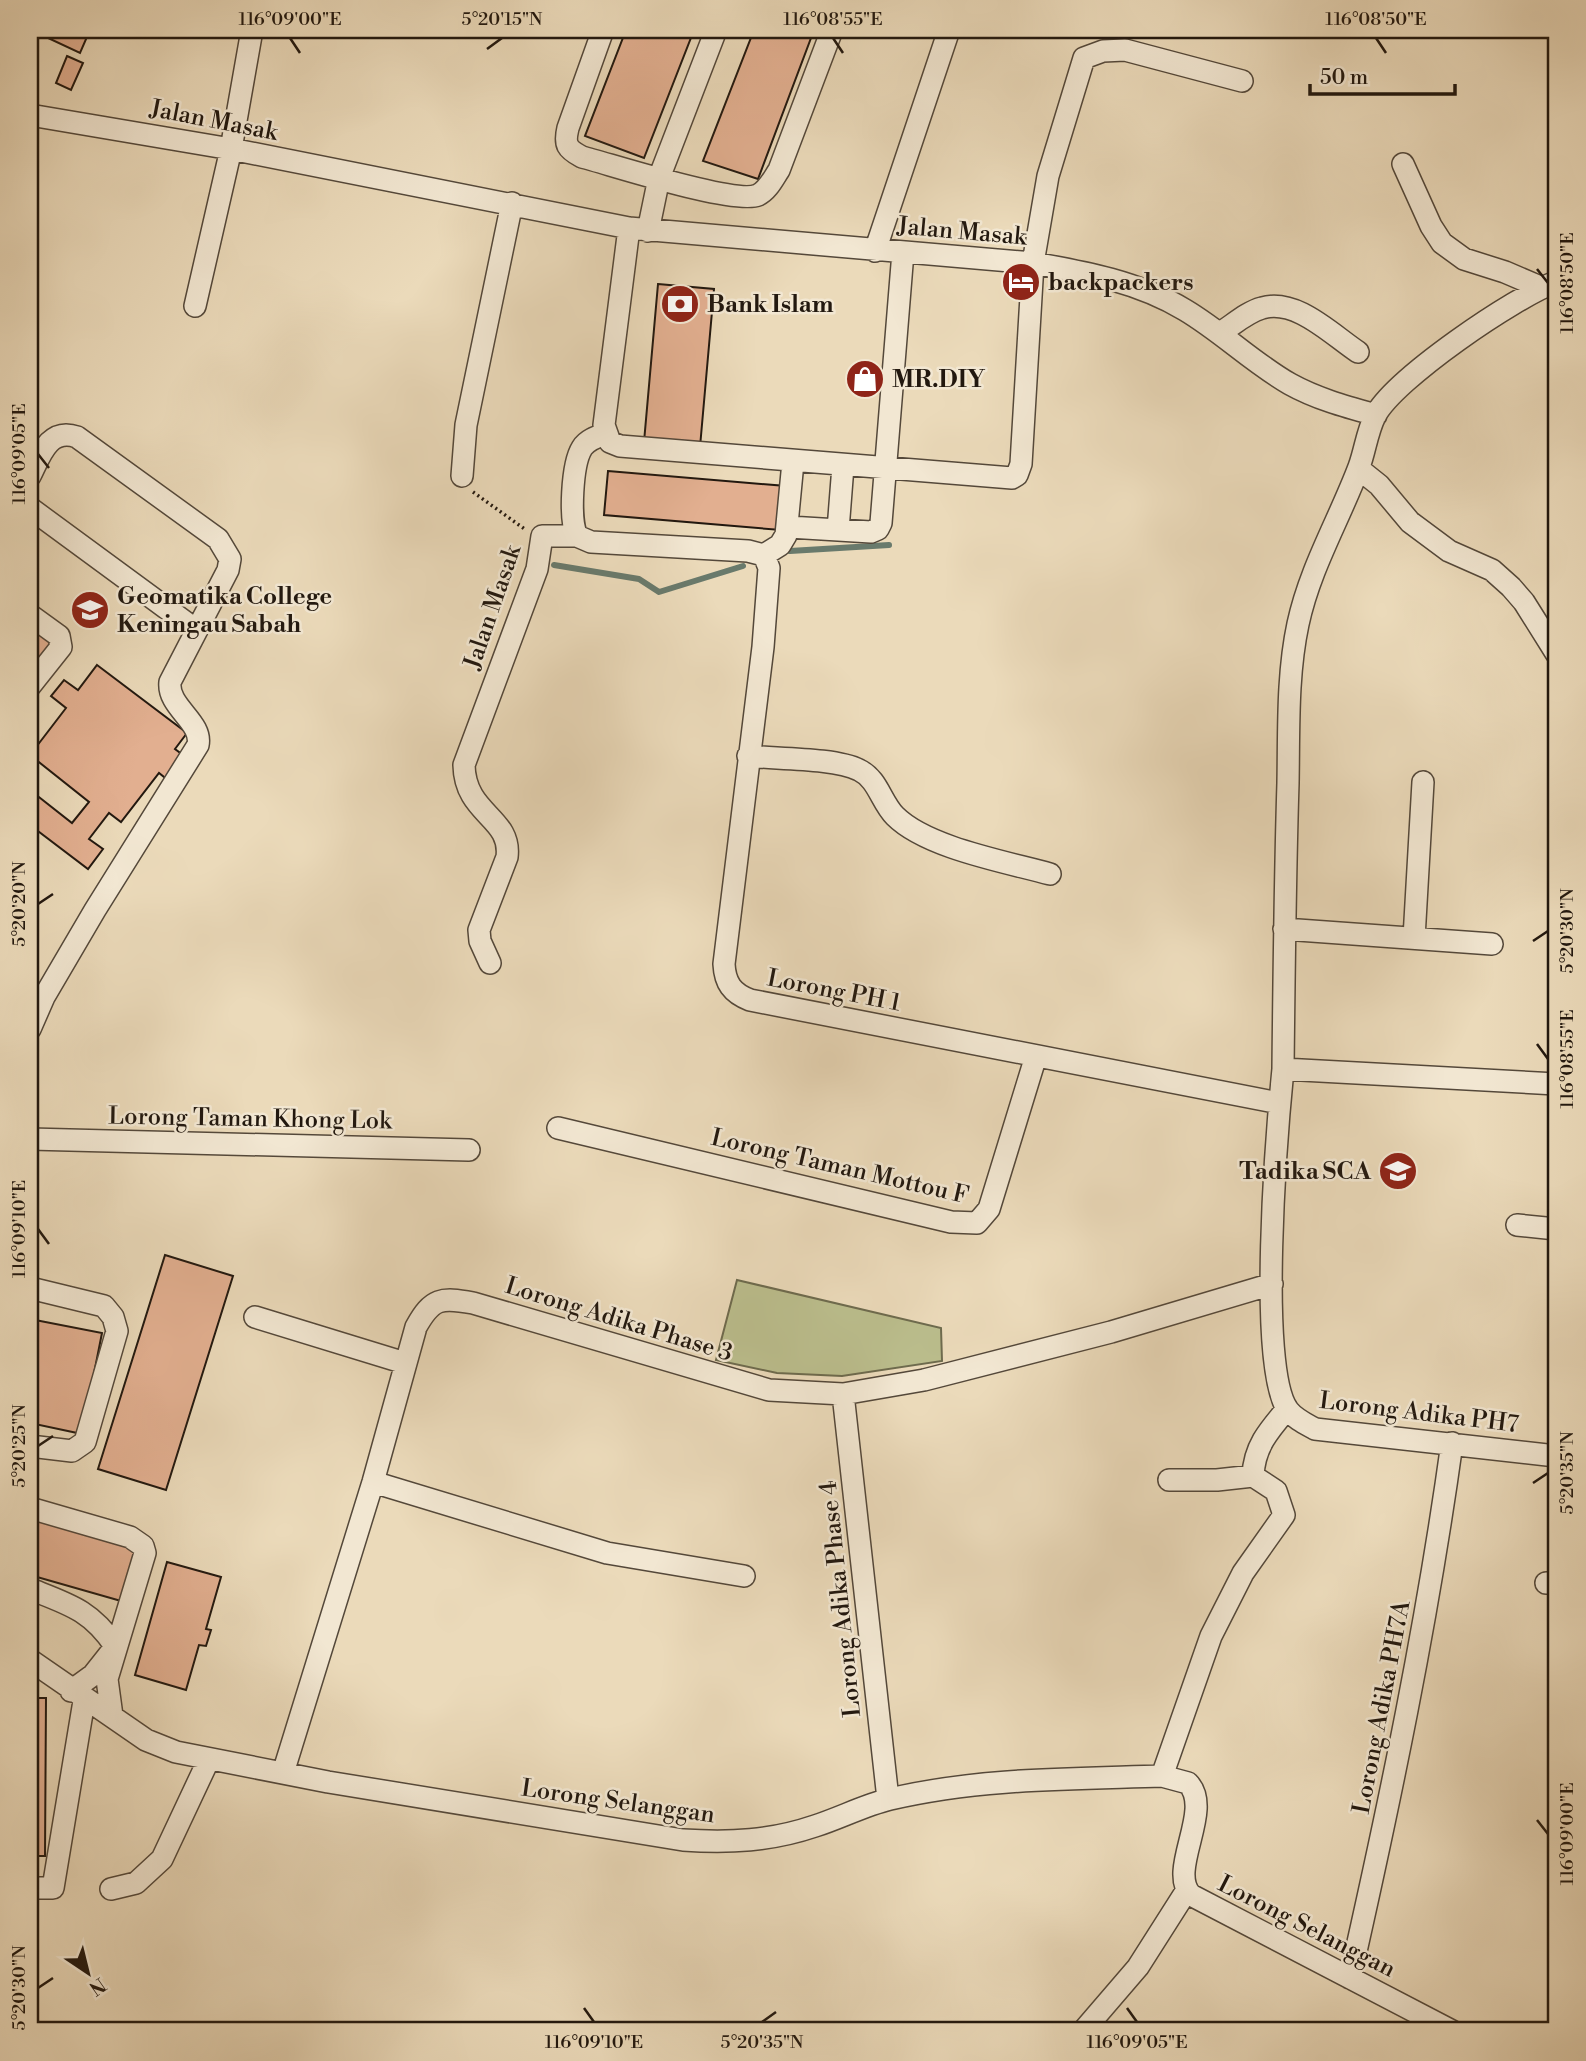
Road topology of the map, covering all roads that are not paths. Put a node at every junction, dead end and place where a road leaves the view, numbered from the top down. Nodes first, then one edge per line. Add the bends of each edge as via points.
1 (252, 30) edge
2 (603, 30) edge
3 (716, 30) edge
4 (832, 30) edge
5 (949, 30) edge
6 (1242, 81) dead end
7 (30, 115) edge
8 (232, 149) junction
9 (1404, 164) dead end
10 (659, 178) junction
11 (512, 203) junction
12 (638, 230) junction
13 (875, 251) junction
14 (903, 252) junction
15 (1033, 262) junction
16 (1548, 284) edge
17 (195, 306) dead end
18 (1220, 333) junction
19 (1358, 352) dead end
20 (1376, 415) junction
21 (605, 434) junction
22 (793, 462) junction
23 (843, 466) junction
24 (886, 469) junction
25 (1359, 469) junction
26 (462, 475) road end
27 (30, 476) edge
28 (30, 508) edge
29 (789, 527) junction
30 (838, 530) junction
31 (577, 536) junction
32 (764, 555) junction
33 (30, 614) edge
34 (196, 630) junction
35 (1556, 653) edge
36 (30, 686) edge
37 (748, 757) junction
38 (1423, 782) dead end
39 (1050, 874) dead end
40 (1284, 929) junction
41 (1415, 939) junction
42 (1492, 944) dead end
43 (491, 964) dead end
44 (30, 1029) edge
45 (1036, 1056) junction
46 (1283, 1069) junction
47 (1556, 1084) edge
48 (1279, 1103) junction
49 (558, 1128) dead end
50 (30, 1139) edge
51 (470, 1150) dead end
52 (1517, 1225) dead end
53 (1556, 1229) edge
54 (1272, 1284) junction
55 (30, 1287) edge
56 (256, 1317) dead end
57 (405, 1363) junction
58 (843, 1394) junction
59 (1287, 1409) junction
60 (1452, 1443) junction
61 (30, 1446) edge
62 (1556, 1456) edge
63 (1253, 1476) junction
64 (1169, 1480) dead end
65 (373, 1482) junction
66 (30, 1508) edge
67 (744, 1576) dead end
68 (30, 1589) edge
69 (115, 1646) junction
70 (30, 1660) edge
71 (78, 1696) junction
72 (112, 1716) junction
73 (208, 1761) junction
74 (283, 1773) junction
75 (1162, 1776) junction
76 (888, 1799) junction
77 (30, 1888) edge
78 (111, 1889) dead end
79 (1187, 1890) junction
80 (1350, 1978) junction
81 (1083, 2031) edge
82 (1452, 2031) edge

1 - 8 street
2 - 10 street via 565,141 569,150 582,157
3 - 10 street
4 - 10 street via 768,188 757,196 731,196
5 - 13 street
6 - 15 street via 1125,50 1084,58 1048,176
7 - 8 street, Jalan Masak
8 - 11 street, Jalan Masak
8 - 17 street
9 - 16 street via 1442,243 1464,259
10 - 12 street
11 - 12 street, Jalan Masak
11 - 26 street via 466,425
12 - 13 street, Jalan Masak
12 - 21 street
13 - 14 street, Jalan Masak
14 - 15 street, Jalan Masak
14 - 24 street
15 - 18 street, Jalan Masak via 1125,283 1184,309
15 - 24 street via 1017,475 1005,479
16 - 20 street via 1474,328 1420,371
18 - 19 street via 1261,308 1282,305
18 - 20 street, Jalan Masak via 1291,384
20 - 25 street, Lorong Adika PH7
21 - 22 street via 620,446
21 - 31 street via 583,446 578,458 571,519
22 - 23 street
22 - 29 street
23 - 24 street
23 - 30 street
24 - 30 street via 878,529
25 - 35 street via 1410,522 1449,551 1492,570 1511,587
25 - 40 street, Lorong Adika PH7 via 1326,538 1298,625 1290,697
27 - 34 street via 45,446 55,437 77,436 218,539 227,550 228,570
28 - 34 street
29 - 30 street
29 - 32 street via 780,545
31 - 32 street via 591,542
31 - 43 street, Jalan Masak via 542,536 537,569 464,765 467,789 481,811 498,824 509,846 479,930
32 - 37 street, Lorong PH 1 via 768,581
33 - 36 street via 59,636 61,647
34 - 44 street via 169,688 198,734 198,745 95,910
37 - 39 street via 843,764 860,770 877,786 895,816 911,827 964,849
37 - 45 street, Lorong PH 1 via 724,964 726,981 734,993 750,1000
38 - 41 street
40 - 41 street
40 - 46 street, Lorong Adika PH7
41 - 42 street
45 - 48 street, Lorong PH 1
45 - 49 street, Lorong Taman Mottou F via 989,1209 977,1223 951,1222
46 - 47 street
46 - 48 street, Lorong Adika PH7
48 - 54 street, Lorong Adika PH7
50 - 51 street, Lorong Taman Khong Lok
52 - 53 street
54 - 58 street, Lorong Adika Phase 3 via 924,1380
54 - 59 street, Lorong Adika PH7 via 1277,1379
55 - 61 street via 104,1306 117,1331 85,1442 72,1451
56 - 57 street
57 - 58 street, Lorong Adika Phase 3 via 426,1308 441,1299 769,1390
57 - 65 street, Lorong Adika Phase 3
58 - 76 street, Lorong Adika Phase 4
59 - 60 street, Lorong Adika PH7 via 1315,1429
59 - 63 street via 1265,1435 1254,1458
60 - 62 street, Lorong Adika PH7
60 - 80 street, Lorong Adika PH7A via 1408,1713
63 - 64 street
63 - 75 street via 1276,1491 1284,1515 1243,1573 1211,1636
65 - 67 street via 607,1553
65 - 74 street, Lorong Adika Phase 3
66 - 69 street via 131,1537 144,1546
68 - 69 street via 88,1614
69 - 71 street
69 - 72 street via 107,1679
70 - 71 street, Lorong Selanggan
71 - 72 street, Lorong Selanggan
71 - 77 street via 53,1888
72 - 73 street, Lorong Selanggan via 146,1740
73 - 74 street, Lorong Selanggan
73 - 78 street via 162,1859 136,1883
74 - 76 street, Lorong Selanggan via 566,1823 722,1843 776,1837
75 - 76 street, Lorong Selanggan via 1007,1780
75 - 79 street, Lorong Selanggan via 1188,1783 1197,1800 1184,1877
79 - 80 street, Lorong Selanggan
79 - 81 street via 1138,1967
80 - 82 street, Lorong Selanggan

